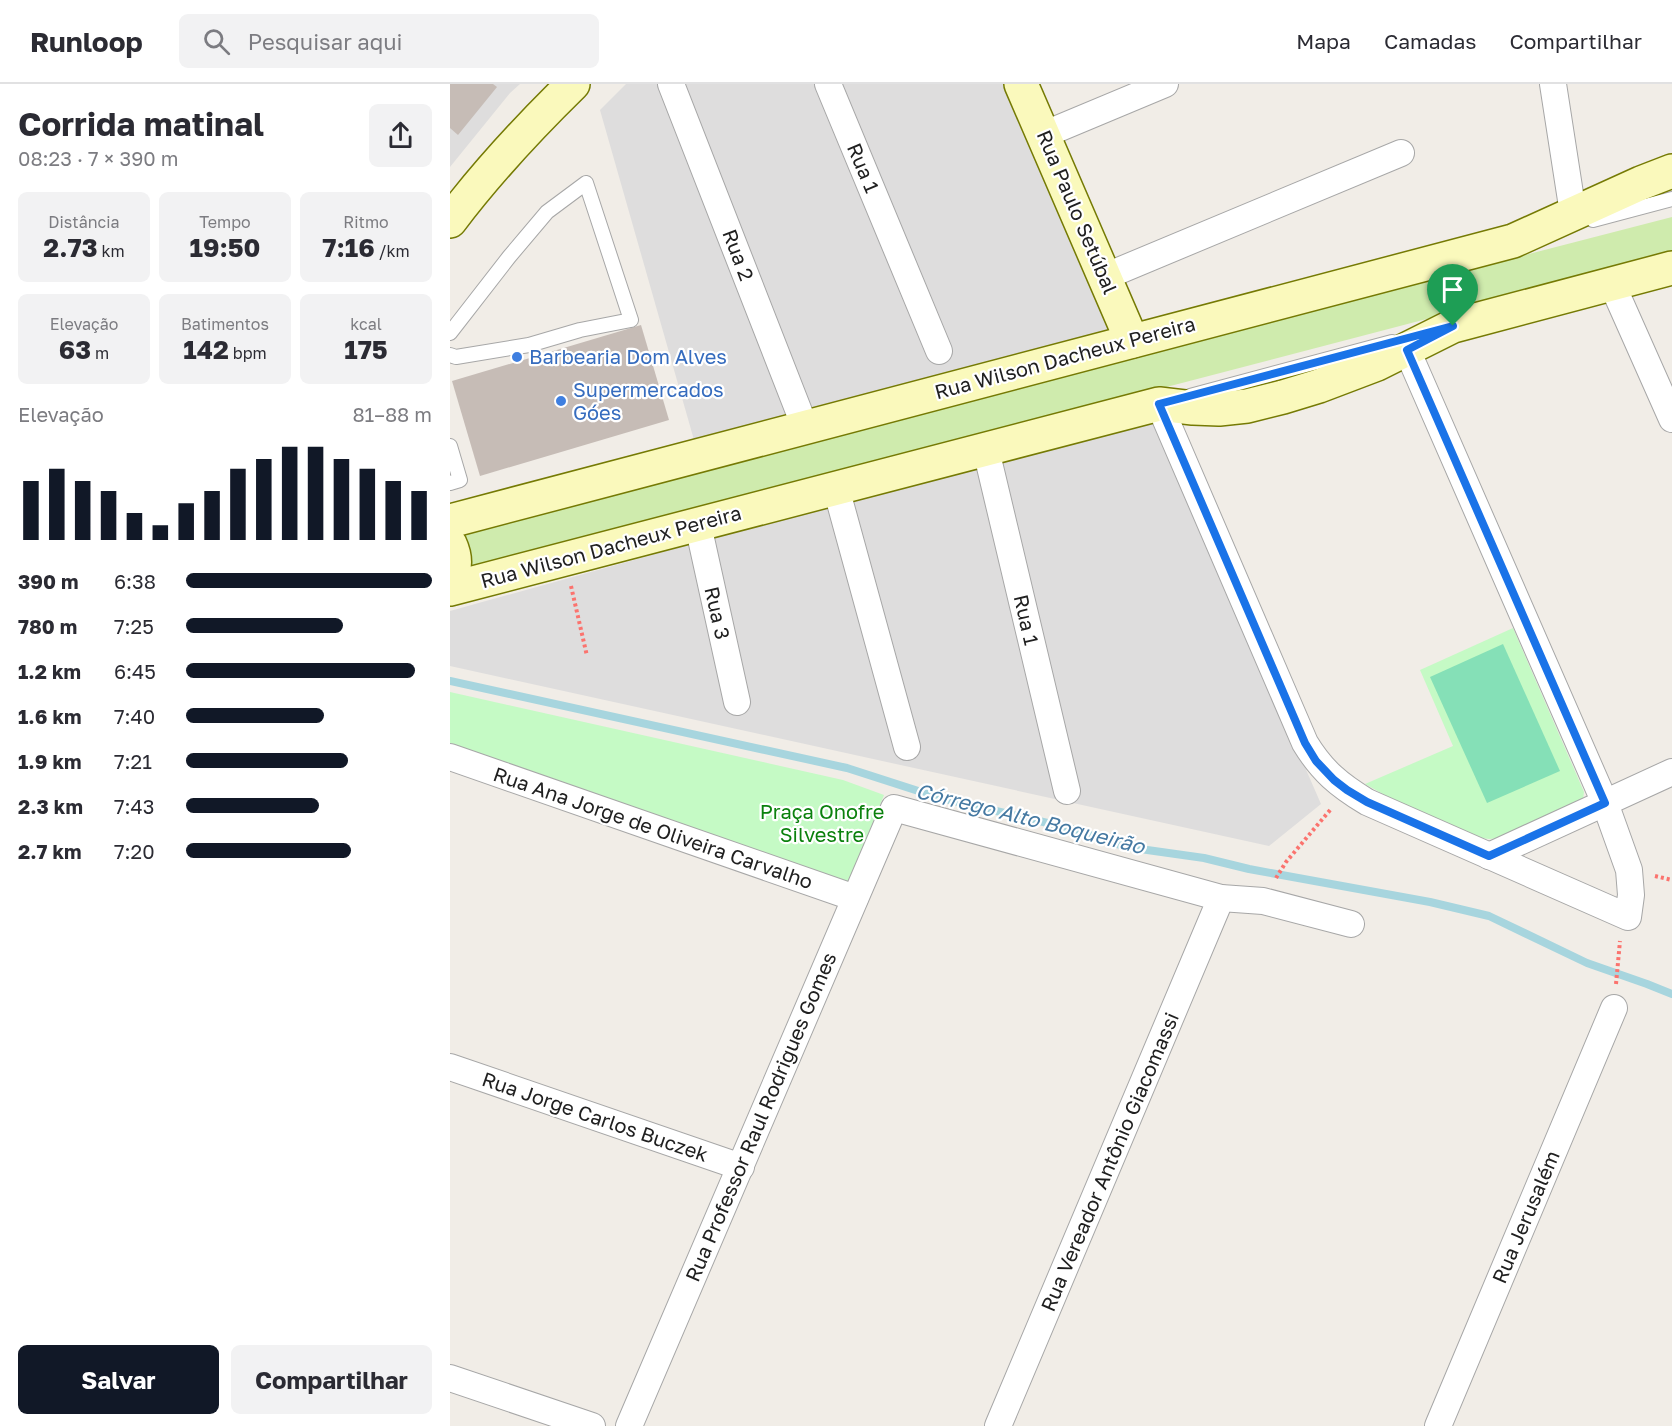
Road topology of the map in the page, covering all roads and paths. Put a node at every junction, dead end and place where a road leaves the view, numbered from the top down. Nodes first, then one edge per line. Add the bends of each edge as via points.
1 (573, 84) edge
2 (671, 84) edge
3 (828, 84) edge
4 (1021, 84) edge
5 (1165, 84) edge
6 (1553, 84) edge
7 (1043, 135) junction
8 (1401, 153) dead end
9 (1672, 171) edge
10 (1672, 199) edge
11 (1573, 213) junction
12 (450, 221) edge
13 (1514, 241) junction
14 (1672, 268) edge
15 (1104, 277) junction
16 (1612, 284) junction
17 (1453, 326) junction
18 (450, 333) edge
19 (1132, 340) junction
20 (1407, 350) junction
21 (939, 351) dead end
22 (450, 355) edge
23 (1159, 404) junction
24 (1672, 419) edge
25 (805, 427) junction
26 (450, 446) edge
27 (986, 450) junction
28 (450, 483) edge
29 (836, 488) junction
30 (450, 520) edge
31 (698, 525) junction
32 (450, 544) edge
33 (564, 559) junction
34 (450, 580) edge
35 (450, 589) edge
36 (587, 656) dead end
37 (737, 702) dead end
38 (908, 747) dead end
39 (450, 757) edge
40 (1672, 772) edge
41 (1347, 790) junction
42 (1067, 792) dead end
43 (1605, 803) junction
44 (1489, 856) junction
45 (1286, 862) dead end
46 (855, 898) junction
47 (1221, 898) junction
48 (1351, 924) dead end
49 (1620, 942) dead end
50 (1614, 1008) joint
51 (450, 1067) edge
52 (741, 1167) junction
53 (450, 1378) edge
54 (592, 1426) edge
55 (629, 1426) edge
56 (998, 1426) edge
57 (1438, 1426) edge

1 - 12 main road via 491,170
2 - 25 street, Rua 2
3 - 21 street, Rua 1
4 - 7 main road, Rua Paulo Setúbal
5 - 7 street
6 - 11 street
7 - 15 main road, Rua Paulo Setúbal
8 - 15 street
9 - 11 main road, Rua Wilson Dacheux Pereira
10 - 13 lane
11 - 13 main road, Rua Wilson Dacheux Pereira
13 - 19 main road, Rua Wilson Dacheux Pereira
14 - 16 main road, Rua Wilson Dacheux Pereira
15 - 19 main road, Rua Paulo Setúbal
16 - 17 main road, Rua Wilson Dacheux Pereira
16 - 24 street
17 - 20 main road, Rua Wilson Dacheux Pereira
17 - 23 lane
18 - 22 lane via 547,212 586,183 631,320 530,345
19 - 25 main road, Rua Wilson Dacheux Pereira
20 - 23 main road, Rua Wilson Dacheux Pereira via 1319,386 1247,406 1219,409
20 - 43 street
23 - 27 main road, Rua Wilson Dacheux Pereira
23 - 41 street via 1305,743 1316,761
25 - 30 main road, Rua Wilson Dacheux Pereira
26 - 28 lane via 460,480
27 - 29 main road, Rua Wilson Dacheux Pereira
27 - 42 street, Rua 1
29 - 31 main road, Rua Wilson Dacheux Pereira
29 - 38 street
31 - 33 main road, Rua Wilson Dacheux Pereira
31 - 37 street, Rua 3
32 - 34 main road via 455,567
33 - 35 main road, Rua Wilson Dacheux Pereira
33 - 36 path
39 - 46 street, Rua Ana Jorge de Oliveira Carvalho
40 - 43 street
41 - 44 street
41 - 45 path
43 - 44 street
43 - 44 street via 1629,870 1628,917
46 - 47 street, Rua Professor Raul Rodrigues Gomes via 894,808
46 - 52 street, Rua Professor Raul Rodrigues Gomes
47 - 48 street via 1263,901
47 - 56 street, Rua Vereador Antônio Giacomassi
49 - 50 path
50 - 57 street, Rua Jerusalém
51 - 52 street, Rua Jorge Carlos Buczek
52 - 55 street, Rua Professor Raul Rodrigues Gomes
53 - 54 street

